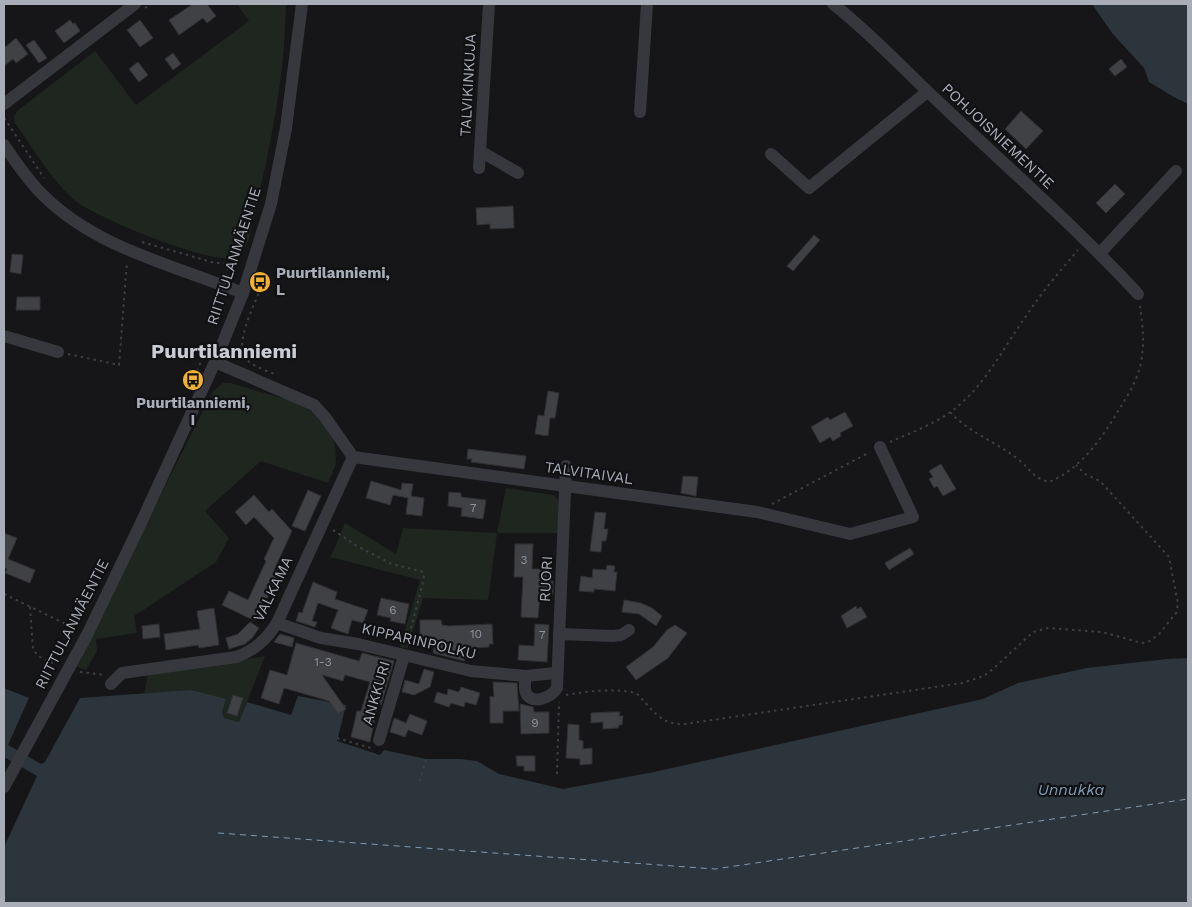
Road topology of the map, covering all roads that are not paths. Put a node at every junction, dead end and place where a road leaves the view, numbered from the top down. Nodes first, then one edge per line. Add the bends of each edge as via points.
1 (302, 4) edge
2 (489, 4) edge
3 (647, 4) edge
4 (833, 4) edge
5 (133, 5) edge
6 (927, 92) junction
7 (4, 104) edge
8 (640, 112) dead end
9 (4, 145) edge
10 (480, 151) junction
11 (771, 154) dead end
12 (479, 168) dead end
13 (1176, 171) dead end
14 (518, 173) dead end
15 (1100, 253) junction
16 (243, 293) junction
17 (1138, 294) road end
18 (4, 336) edge
19 (58, 352) road end
20 (215, 362) junction
21 (880, 447) road end
22 (353, 457) junction
23 (566, 466) dead end
24 (565, 486) junction
25 (277, 623) junction
26 (629, 630) dead end
27 (559, 634) junction
28 (404, 656) junction
29 (556, 673) junction
30 (526, 676) junction
31 (111, 684) dead end
32 (379, 745) road end
33 (4, 786) edge

1 - 16 street, RIITTULANMÄENTIE via 275,185
2 - 10 street, TALVIKINKUJA
3 - 8 street
4 - 6 street, POHJOISNIEMENTIE via 855,21
5 - 7 street
6 - 11 street via 810,188
6 - 15 street, POHJOISNIEMENTIE
9 - 16 street via 43,195 86,228 134,245
10 - 12 street, TALVIKINKUJA
10 - 14 street
13 - 15 street
15 - 17 street, POHJOISNIEMENTIE
16 - 20 street, RIITTULANMÄENTIE
18 - 19 street
20 - 22 street via 314,405
20 - 33 street, RIITTULANMÄENTIE via 87,635
21 - 24 street, TALVITAIVAL via 913,517 850,534 757,512
22 - 24 street, TALVITAIVAL
22 - 25 street, VALKAMA
23 - 24 street, RUORI
24 - 27 street, RUORI
25 - 28 street, KIPPARINPOLKU via 321,638
25 - 31 street, VALKAMA via 261,644 250,652 236,657 122,673
26 - 27 street via 614,636
27 - 29 street, RUORI
28 - 30 street, KIPPARINPOLKU via 471,671
28 - 32 street, ANKKURI
29 - 30 street, KIPPARINPOLKU
29 - 30 street, RUORI via 554,693 536,699 526,694

